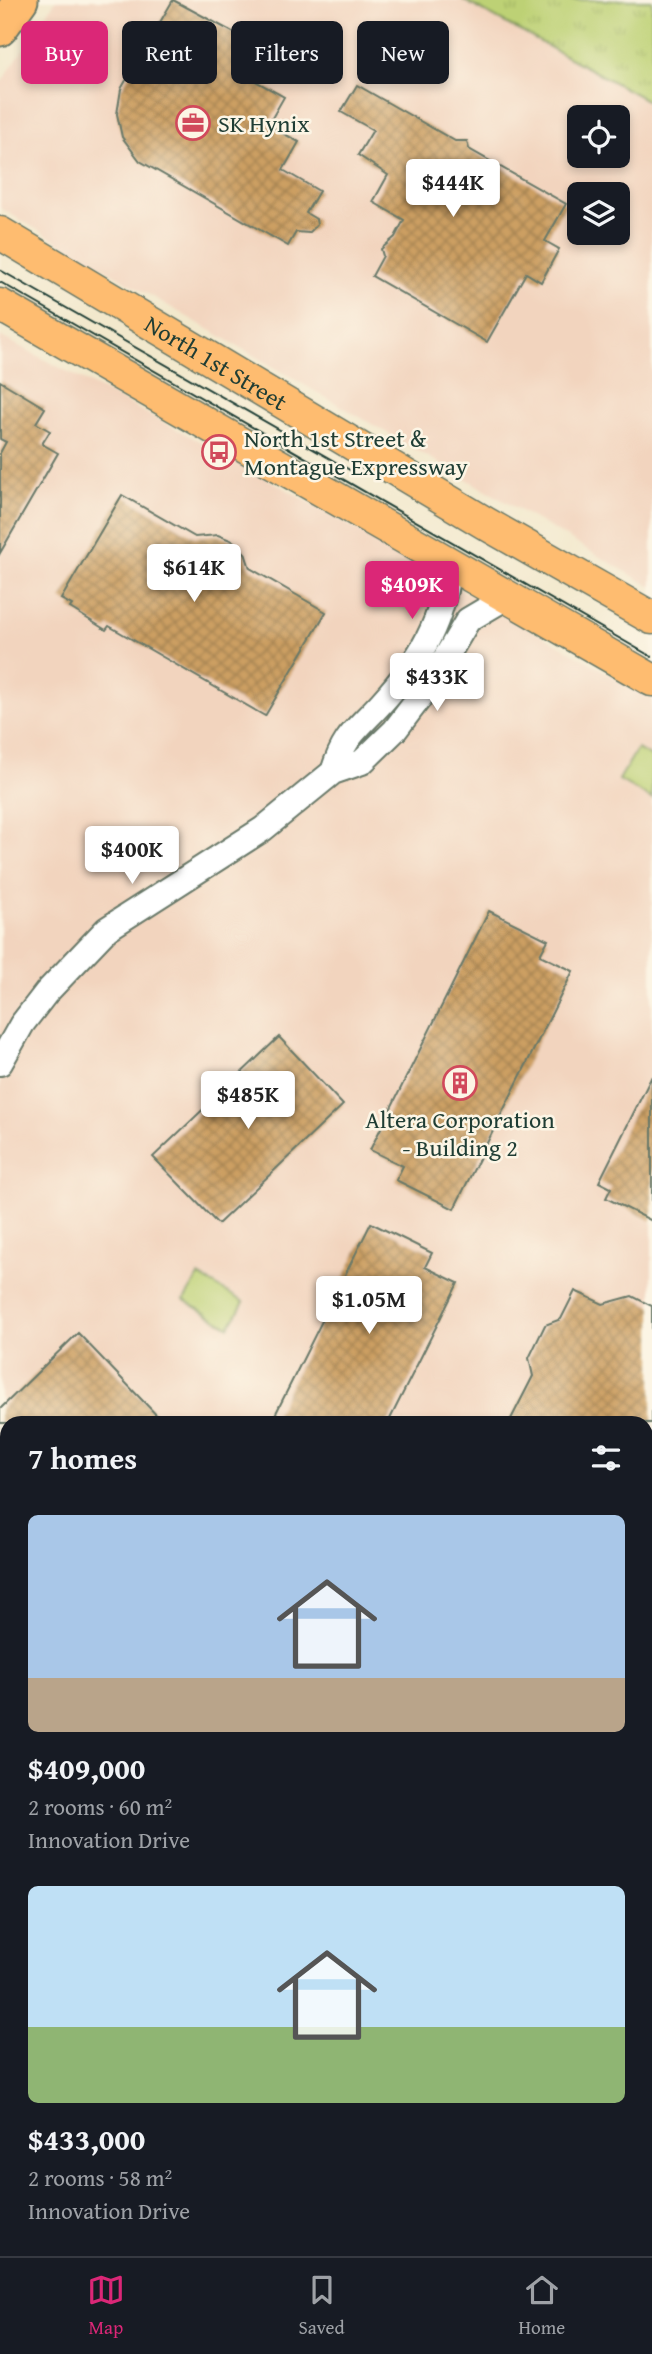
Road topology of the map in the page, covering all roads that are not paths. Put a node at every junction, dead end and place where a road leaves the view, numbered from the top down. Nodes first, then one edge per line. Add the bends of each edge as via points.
1 (21, 0) edge
2 (0, 29) edge
3 (0, 233) edge
4 (0, 305) edge
5 (449, 563) junction
6 (507, 597) junction
7 (652, 618) edge
8 (652, 680) edge
9 (334, 772) junction
10 (0, 1063) edge

1 - 2 highway
3 - 7 main road, North 1st Street
4 - 5 main road
5 - 6 main road
5 - 9 street via 435,629 396,687 342,743
6 - 8 main road
6 - 9 street via 468,620 430,684 395,730 362,762
9 - 10 street via 263,829 107,929 46,993

